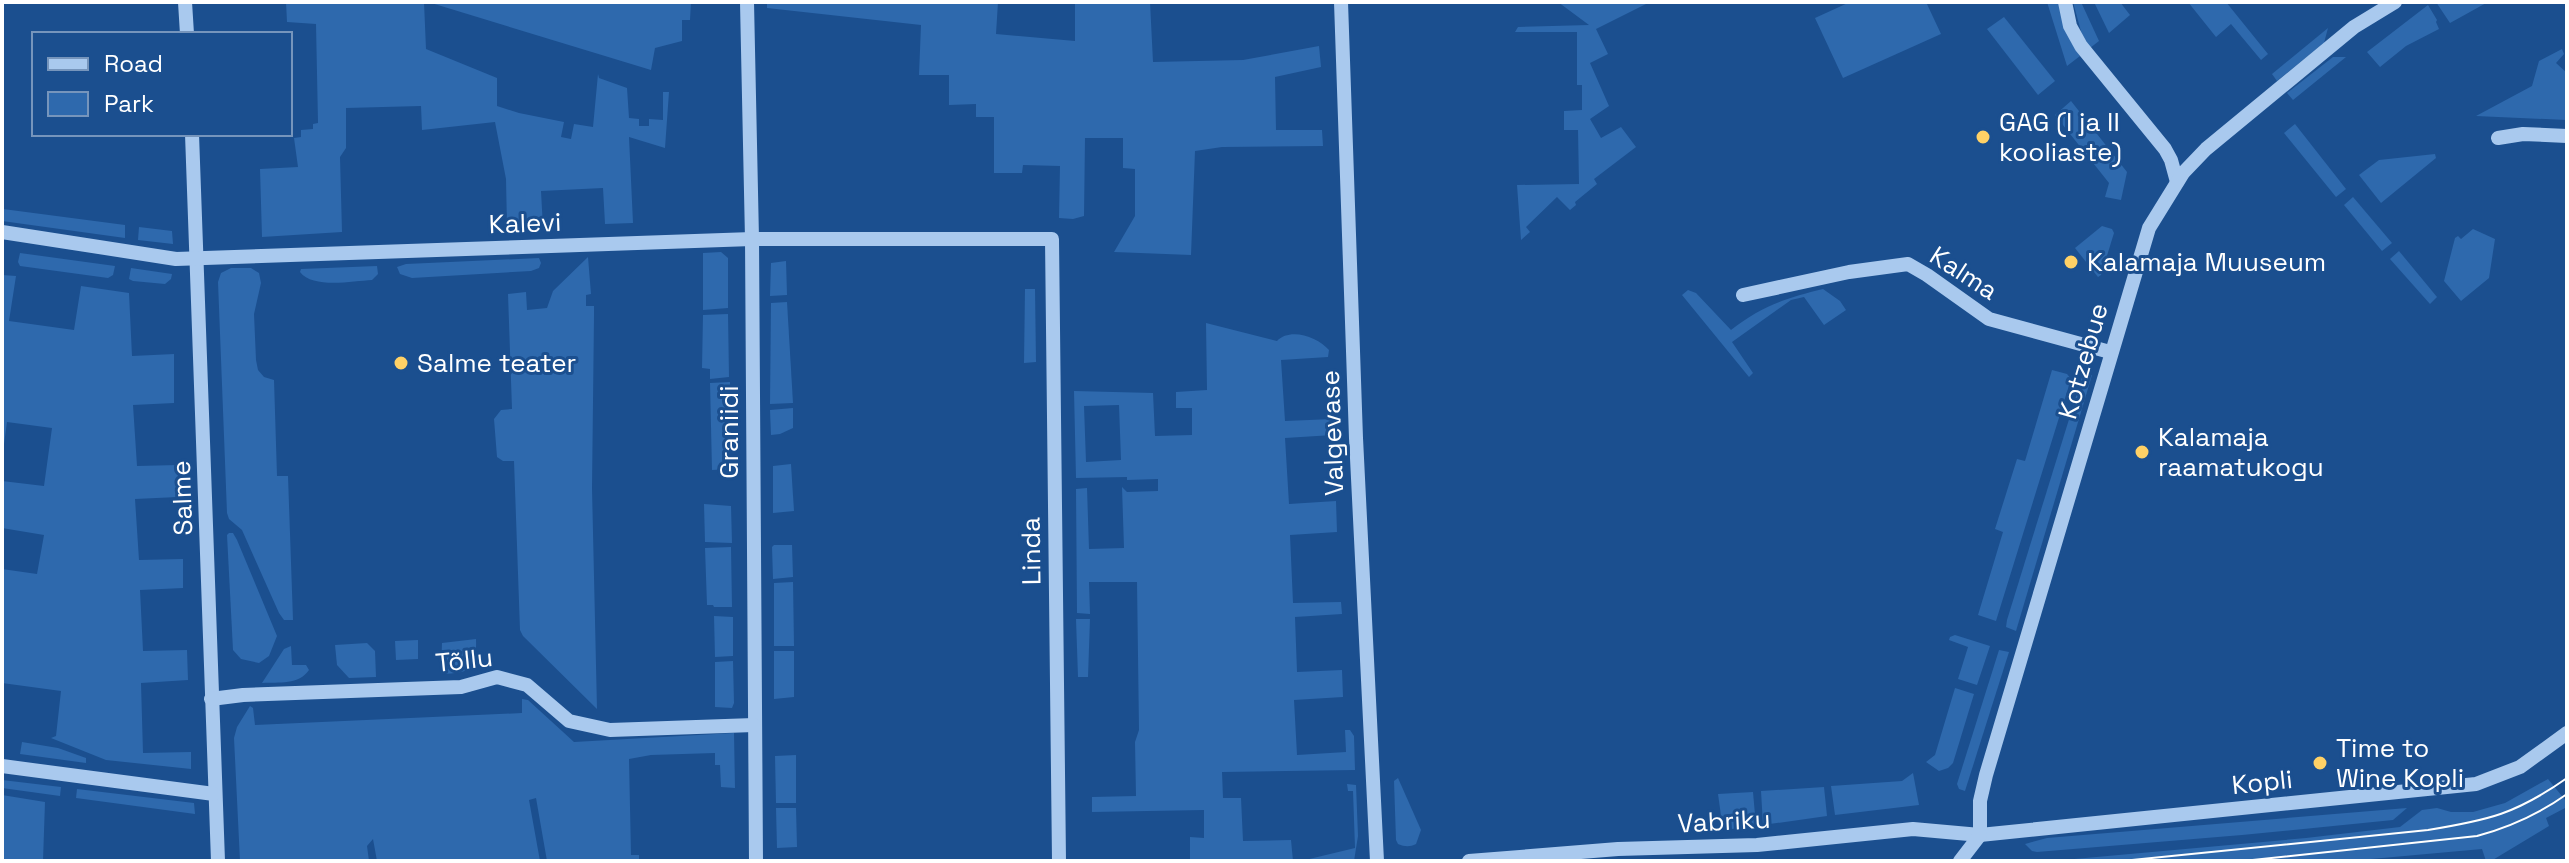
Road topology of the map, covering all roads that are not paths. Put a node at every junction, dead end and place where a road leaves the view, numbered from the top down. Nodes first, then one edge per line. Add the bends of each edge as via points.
1 (185, 2) edge
2 (747, 2) edge
3 (1341, 2) edge
4 (2065, 2) edge
5 (2395, 2) edge
6 (187, 32) edge
7 (192, 136) edge
8 (2567, 136) edge
9 (2498, 138) dead end
10 (2177, 182) junction
11 (2, 232) edge
12 (752, 239) junction
13 (1052, 239) joint
14 (195, 258) junction
15 (1743, 295) dead end
16 (2110, 352) junction
17 (211, 699) junction
18 (754, 725) junction
19 (2567, 733) edge
20 (2, 766) edge
21 (214, 794) junction
22 (1980, 835) junction
23 (218, 861) edge
24 (756, 861) edge
25 (1059, 861) edge
26 (1377, 861) edge
27 (1469, 861) edge
28 (1960, 861) edge

1 - 6 street
2 - 12 street, Graniidi
3 - 26 street, Valgevase
4 - 10 street via 2081,46 2165,149
5 - 10 street, Kotzebue via 2354,27 2206,149
7 - 14 street, Salme
8 - 9 street
10 - 16 street, Kotzebue via 2142,244
11 - 14 street, Kalevi
12 - 13 street, Kalevi
12 - 14 street, Kalevi
12 - 18 street, Graniidi
13 - 25 street, Linda
14 - 17 street, Salme
15 - 16 street, Kalma via 1908,264 1989,319
16 - 22 street, Kotzebue via 1986,775
17 - 18 street, Tõllu via 461,687 497,677 527,685 569,721 610,730
17 - 21 street, Salme
18 - 24 street, Graniidi
19 - 22 street, Kopli via 2520,767 2476,784
20 - 21 street
21 - 23 street, Salme
22 - 27 street, Vabriku via 1913,829 1757,845
22 - 28 street

